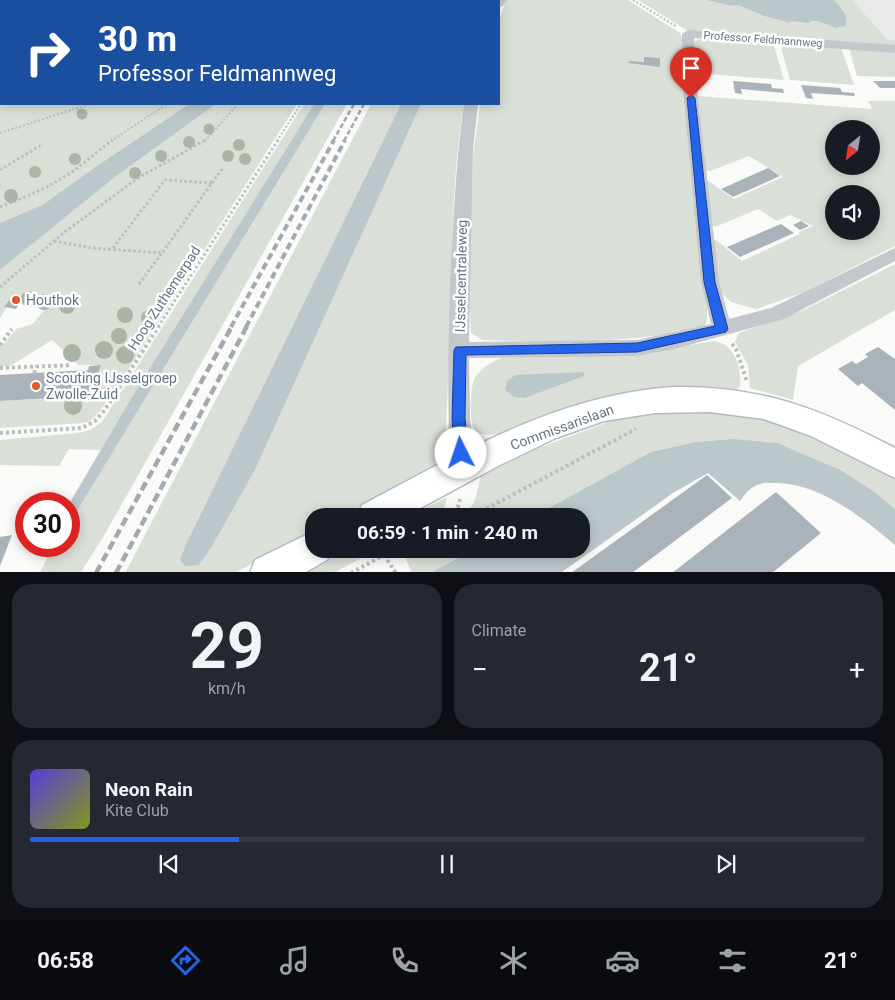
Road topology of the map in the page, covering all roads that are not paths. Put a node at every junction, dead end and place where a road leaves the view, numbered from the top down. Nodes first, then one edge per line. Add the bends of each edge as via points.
1 (895, 49) edge
2 (471, 105) edge
3 (895, 254) edge
4 (722, 329) junction
5 (460, 350) junction
6 (895, 464) edge
7 (462, 470) junction
8 (389, 508) edge
9 (305, 553) edge
10 (268, 572) edge

1 - 4 street, Professor Feldmannweg via 688,34 689,79 710,282
2 - 5 street, IJsselcentraleweg via 463,193
3 - 4 street via 777,314
4 - 5 street via 637,348
5 - 7 street, IJsselcentraleweg
6 - 7 street, Commissarislaan via 827,429 785,414 745,403 674,400 604,409 517,440
7 - 8 street
9 - 10 street

